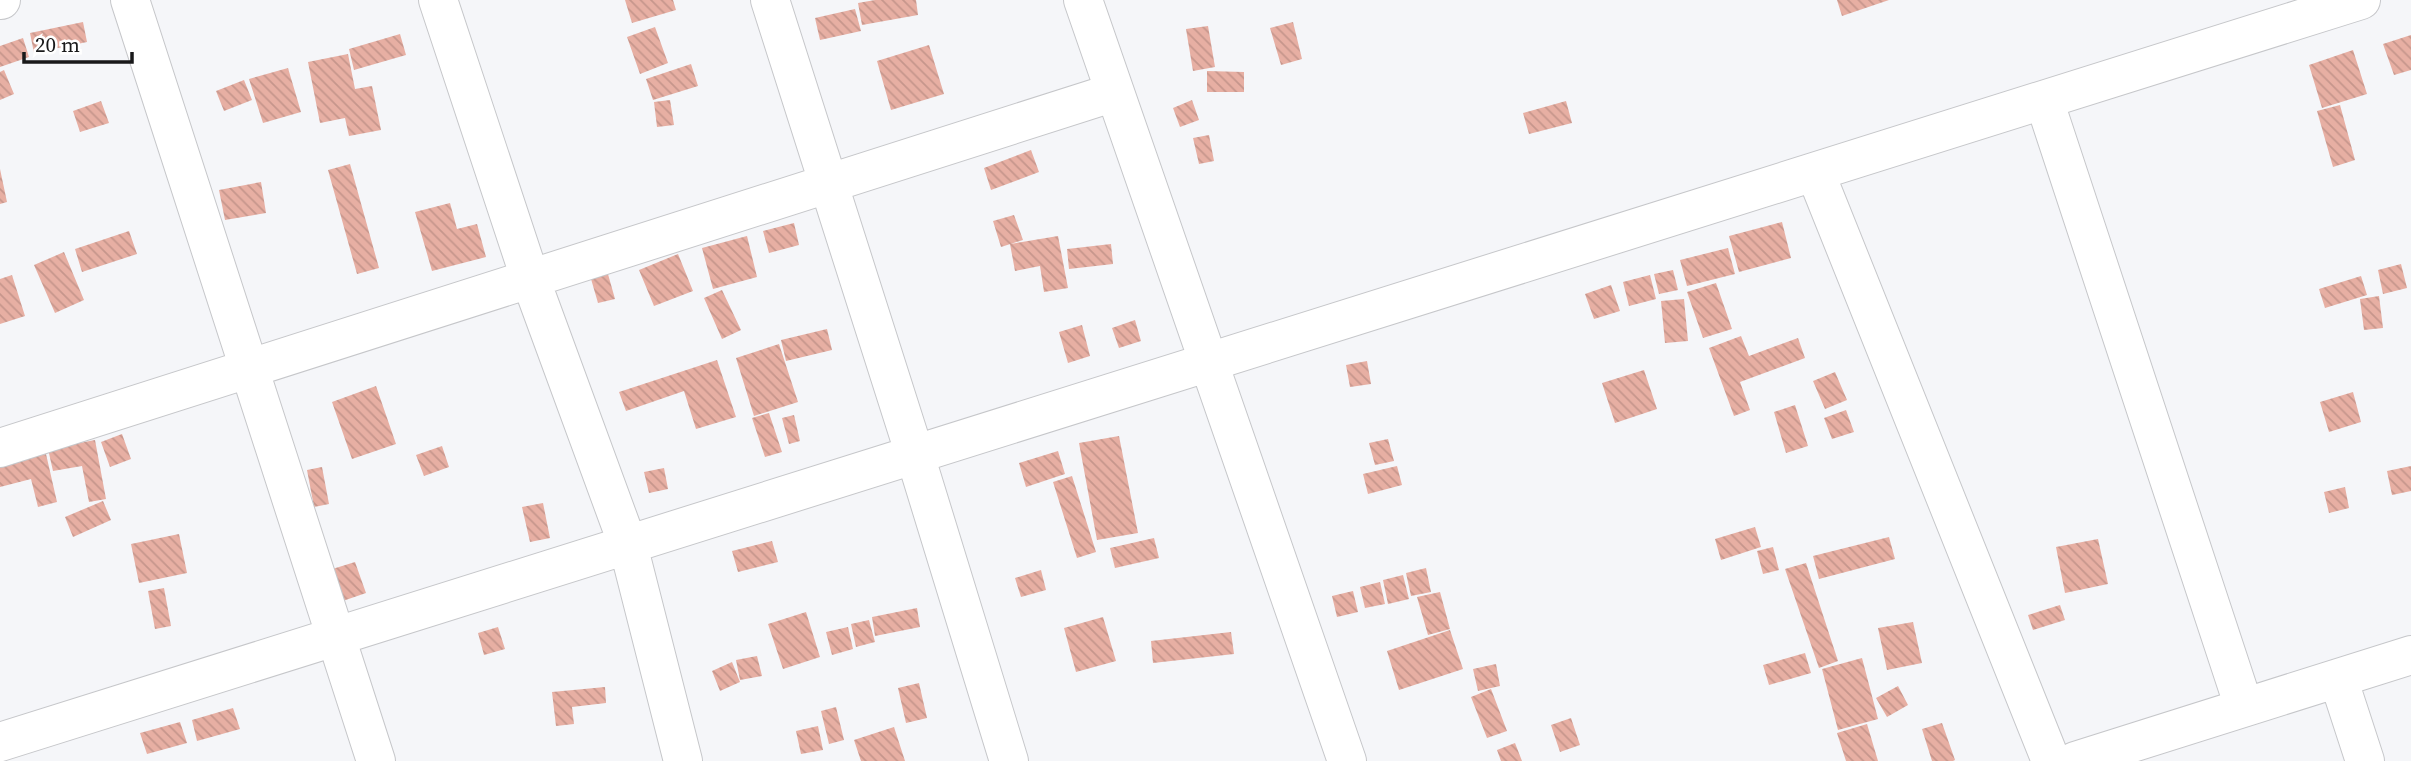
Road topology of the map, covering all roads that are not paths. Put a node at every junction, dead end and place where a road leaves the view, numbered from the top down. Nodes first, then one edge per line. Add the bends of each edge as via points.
1 (130, 0) edge
2 (438, 0) edge
3 (770, 0) edge
4 (1083, 0) edge
5 (2361, 0) edge
6 (1115, 92) junction
7 (2044, 100) junction
8 (1815, 172) junction
9 (829, 183) junction
10 (530, 278) junction
11 (1209, 362) junction
12 (249, 369) junction
13 (0, 448) edge
14 (915, 455) junction
15 (628, 545) junction
16 (336, 637) junction
17 (2411, 655) edge
18 (2338, 678) junction
19 (2244, 707) junction
20 (0, 743) edge
21 (376, 761) edge
22 (683, 761) edge
23 (1009, 761) edge
24 (1347, 761) edge
25 (2051, 761) edge
26 (2075, 761) edge
27 (2365, 761) edge

1 - 12 street
2 - 10 street
3 - 9 street
4 - 6 street
5 - 7 street
6 - 9 street
6 - 11 street
7 - 8 street
7 - 19 street
8 - 11 street
8 - 25 street
9 - 10 street
9 - 14 street
10 - 12 street
10 - 15 street
11 - 14 street
11 - 24 street
12 - 13 street
12 - 16 street
14 - 15 street
14 - 23 street
15 - 16 street
15 - 22 street
16 - 20 street
16 - 21 street
17 - 18 street
18 - 19 street
18 - 27 street
19 - 26 street

